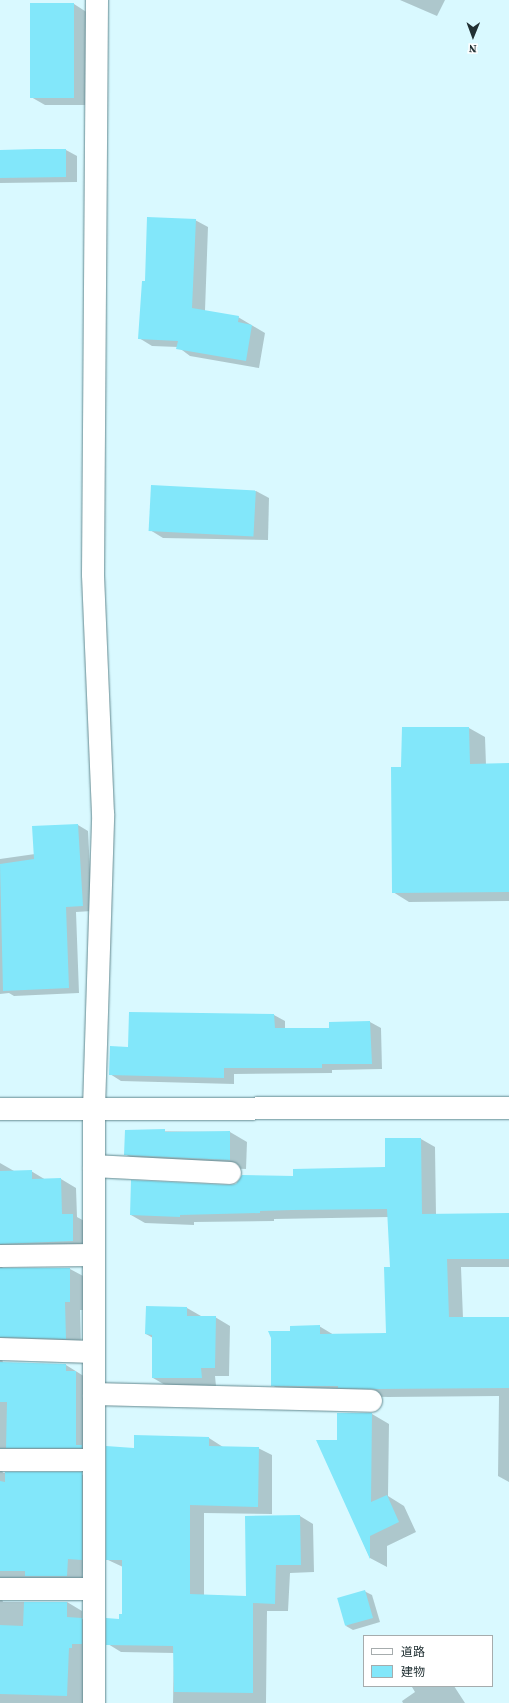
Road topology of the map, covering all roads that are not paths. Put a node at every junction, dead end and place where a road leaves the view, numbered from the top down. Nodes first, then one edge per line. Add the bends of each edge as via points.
1 (97, 0) edge
2 (94, 1108) junction
3 (509, 1108) edge
4 (0, 1109) edge
5 (94, 1166) junction
6 (230, 1173) dead end
7 (94, 1255) junction
8 (0, 1256) edge
9 (0, 1349) edge
10 (94, 1352) junction
11 (94, 1394) junction
12 (371, 1401) dead end
13 (0, 1460) edge
14 (94, 1460) junction
15 (94, 1588) junction
16 (0, 1589) edge
17 (94, 1703) edge

1 - 2 street via 93,574 103,814
2 - 3 street
2 - 4 street
2 - 5 street
5 - 6 street
5 - 7 street
7 - 8 street
7 - 10 street
9 - 10 street
10 - 11 street
11 - 12 street
11 - 14 street
13 - 14 street
14 - 15 street
15 - 16 street
15 - 17 street

